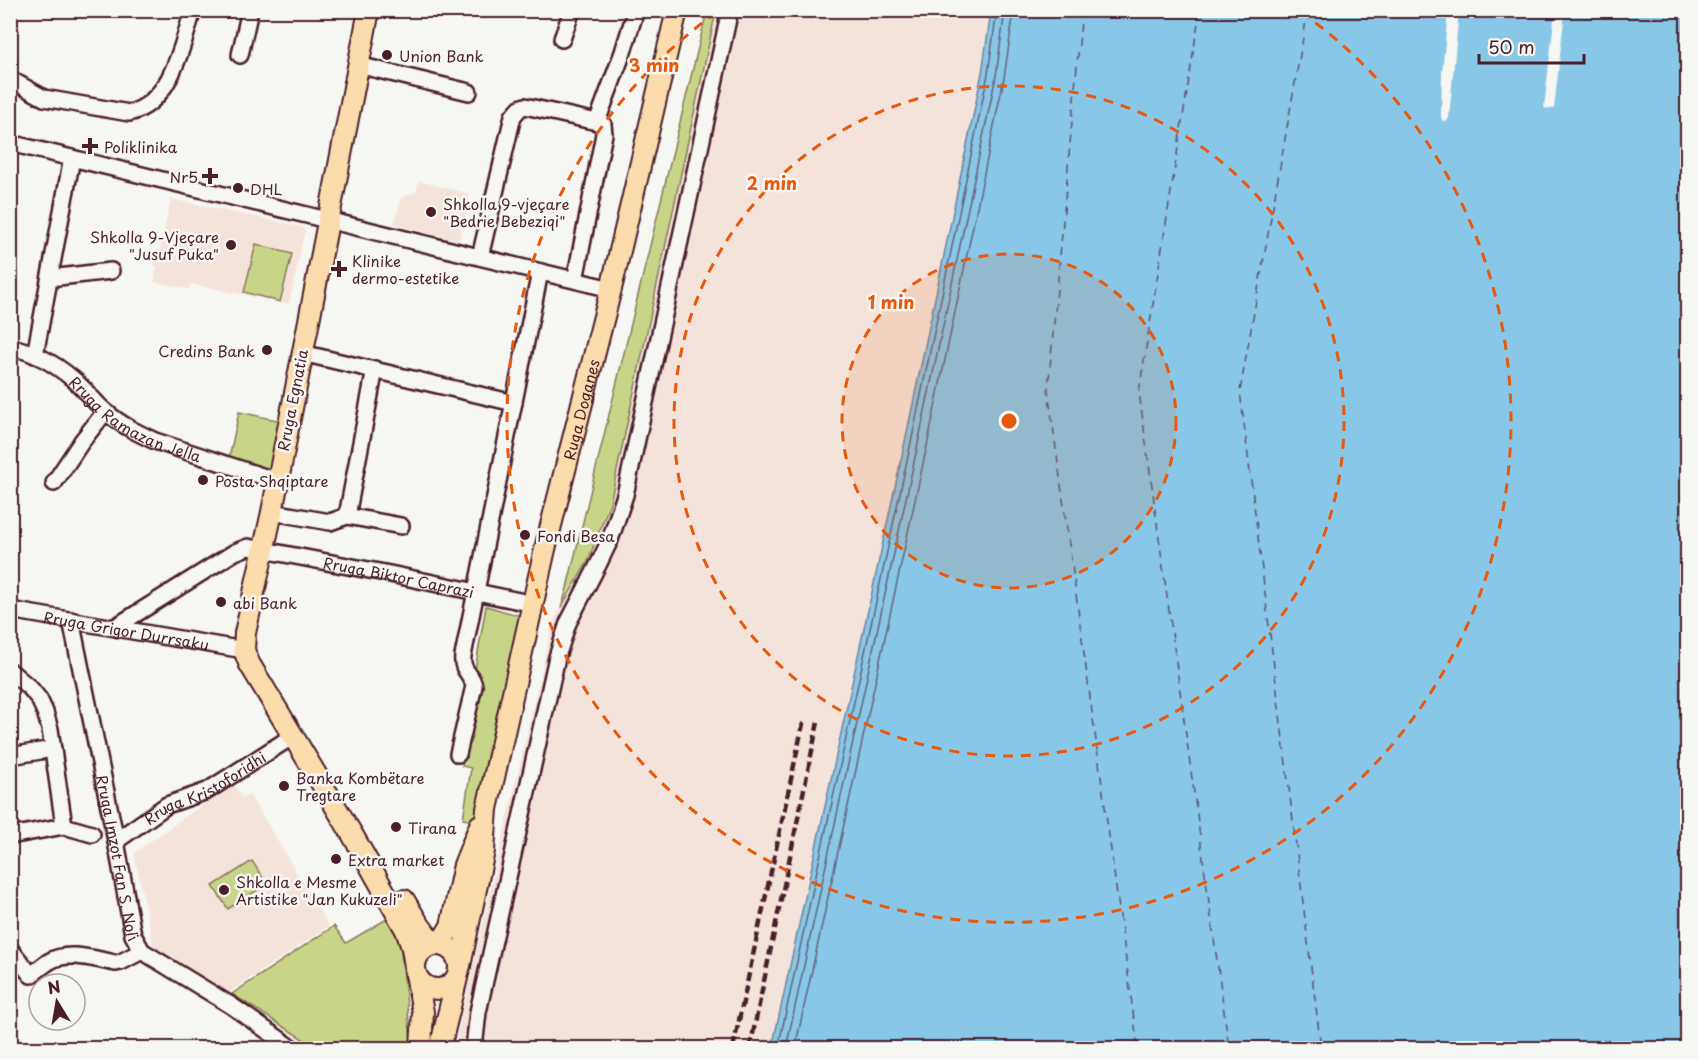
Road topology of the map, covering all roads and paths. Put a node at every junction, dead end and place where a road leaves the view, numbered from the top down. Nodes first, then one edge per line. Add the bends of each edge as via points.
1 (193, 10) edge
2 (250, 10) edge
3 (369, 10) edge
4 (572, 10) edge
5 (636, 10) edge
6 (677, 10) edge
7 (730, 10) edge
8 (562, 39) dead end
9 (240, 56) dead end
10 (358, 65) junction
11 (10, 79) edge
12 (469, 92) dead end
13 (597, 122) junction
14 (10, 143) edge
15 (72, 159) junction
16 (327, 221) junction
17 (480, 257) junction
18 (111, 271) dead end
19 (540, 272) junction
20 (50, 278) junction
21 (575, 280) junction
22 (611, 289) junction
23 (10, 347) edge
24 (302, 353) junction
25 (35, 355) junction
26 (375, 369) junction
27 (514, 403) junction
28 (105, 412) junction
29 (277, 481) junction
30 (54, 483) dead end
31 (272, 512) junction
32 (346, 516) junction
33 (401, 526) dead end
34 (263, 551) junction
35 (476, 592) junction
36 (534, 604) junction
37 (10, 610) edge
38 (71, 620) junction
39 (115, 627) junction
40 (244, 651) junction
41 (10, 671) edge
42 (293, 736) junction
43 (53, 749) junction
44 (458, 754) dead end
45 (10, 756) edge
46 (487, 809) junction
47 (64, 826) junction
48 (92, 834) dead end
49 (352, 834) junction
50 (10, 836) edge
51 (116, 841) junction
52 (437, 945) junction
53 (10, 949) edge
54 (142, 951) junction
55 (416, 971) junction
56 (458, 972) junction
57 (292, 1048) edge
58 (421, 1048) edge
59 (440, 1048) edge
60 (474, 1048) edge

1 - 11 street via 170,80 153,101 135,112 44,98
2 - 9 street
3 - 10 main road, Rruga Egnatia
4 - 8 street
5 - 13 street
6 - 22 main road, Ruga Doganes
7 - 60 street via 625,495 610,540 568,622 557,657 478,1012
10 - 12 street
10 - 16 main road, Rruga Egnatia
13 - 17 street via 525,106 515,112
13 - 21 street via 603,124 604,134
14 - 15 street
15 - 16 street
15 - 20 street
16 - 17 street
16 - 24 main road, Rruga Egnatia
17 - 19 street
18 - 20 street
19 - 21 street
19 - 27 street
20 - 25 street
21 - 22 street
22 - 36 main road, Ruga Doganes
23 - 25 street, Rruga Ramazan Jella
24 - 26 street
24 - 29 main road, Rruga Egnatia
25 - 28 street, Rruga Ramazan Jella via 74,379
26 - 27 street
26 - 32 street
27 - 35 street
28 - 29 street, Rruga Ramazan Jella via 155,441
28 - 30 street
29 - 31 main road, Rruga Egnatia
31 - 32 street via 330,522
31 - 34 main road, Rruga Egnatia
32 - 33 street
34 - 35 street, Rruga Biktor Caprazi
34 - 39 street, Rruga Biktor Caprazi via 248,547 235,552
34 - 40 main road, Rruga Egnatia
35 - 36 street, Rruga Biktor Caprazi
35 - 44 street via 462,662 474,686
36 - 46 main road, Ruga Doganes
37 - 38 street, Rruga Grigor Durrsaku
38 - 39 street, Rruga Grigor Durrsaku
38 - 51 street, Rruga Imzot Fan S. Noli
39 - 40 street, Rruga Grigor Durrsaku
40 - 42 main road
41 - 43 street via 39,699
42 - 49 main road
42 - 51 street, Rruga Kristoforidhi via 207,791 167,805
43 - 45 street
43 - 47 street
46 - 52 main road via 470,848 451,926
46 - 56 main road via 484,850
47 - 48 street
47 - 50 street
49 - 52 main road
49 - 55 main road via 406,930
51 - 54 street, Rruga Imzot Fan S. Noli via 133,935
52 - 55 main road via 421,952
52 - 56 main road via 452,949 459,959
53 - 54 street via 31,975 52,959 77,957 116,963
54 - 57 street, Rruga Imzot Fan S. Noli
55 - 56 main road via 423,984 435,989 448,986
55 - 58 main road via 423,1012
56 - 59 main road

